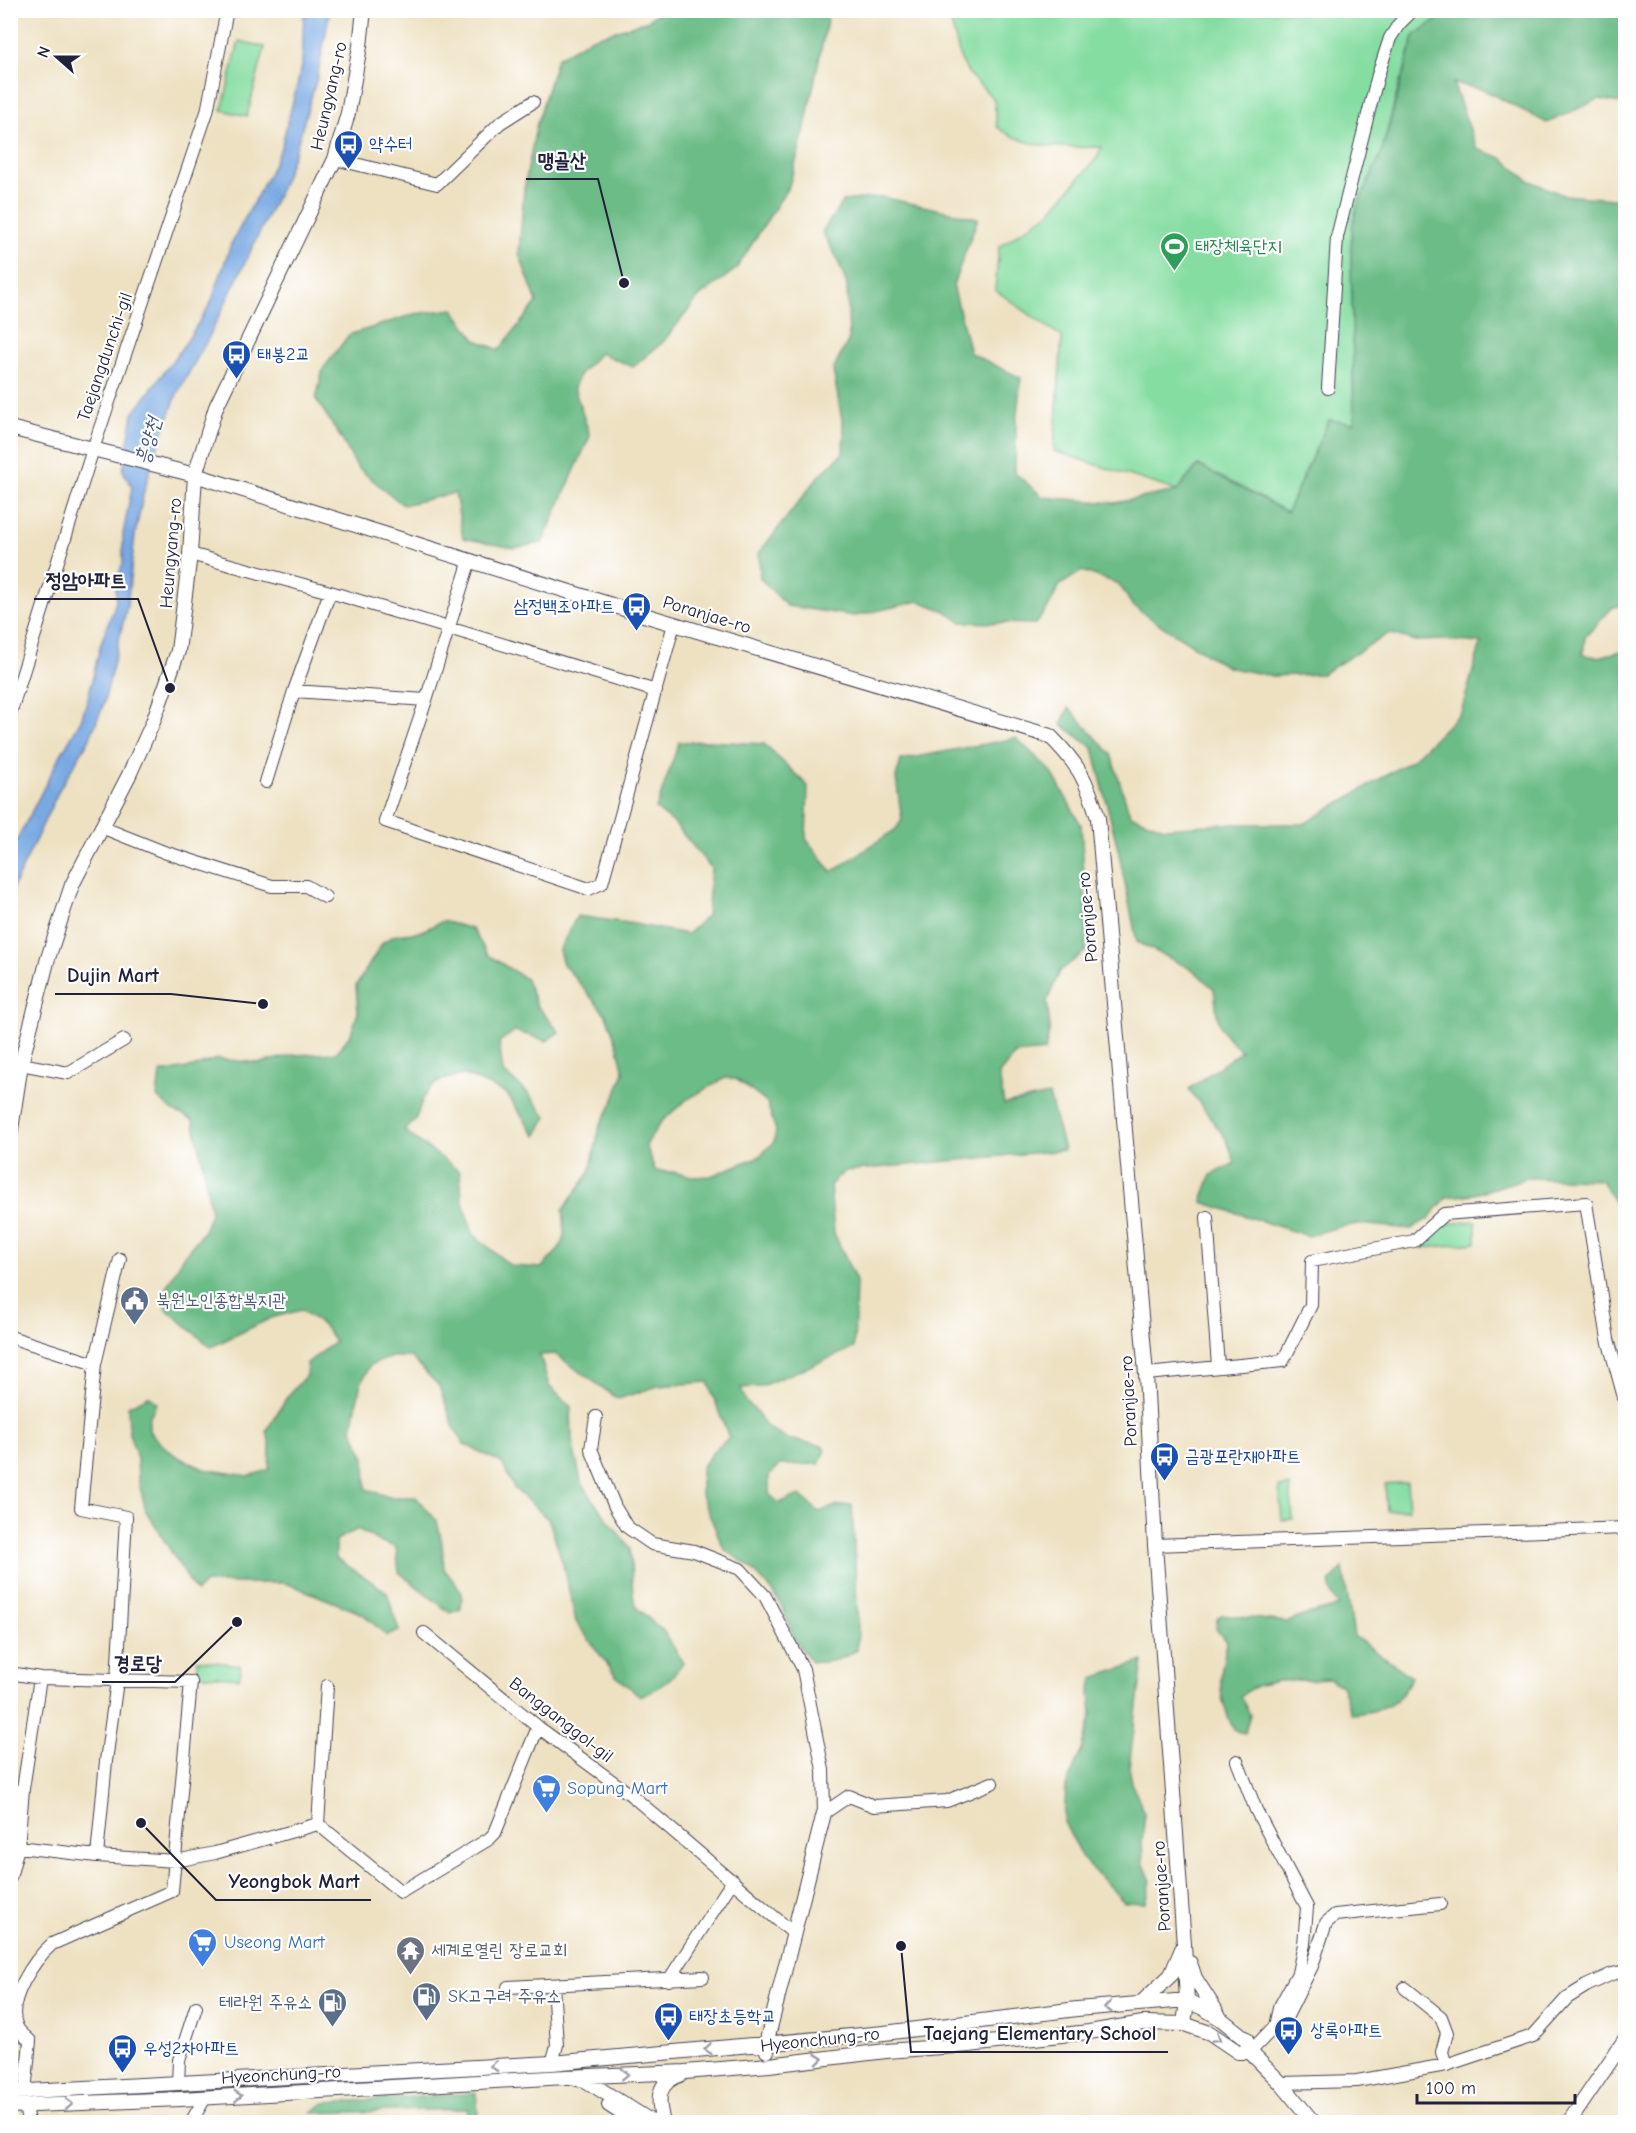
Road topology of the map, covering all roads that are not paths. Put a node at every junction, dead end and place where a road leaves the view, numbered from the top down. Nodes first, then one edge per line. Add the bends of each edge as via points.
1 (227, 10) edge
2 (364, 10) edge
3 (1413, 10) edge
4 (533, 102) dead end
5 (334, 159) junction
6 (1328, 388) dead end
7 (10, 428) edge
8 (93, 449) junction
9 (195, 475) junction
10 (190, 554) junction
11 (470, 561) junction
12 (330, 592) junction
13 (674, 624) junction
14 (448, 627) junction
15 (294, 691) junction
16 (656, 691) junction
17 (426, 700) junction
18 (10, 714) edge
19 (266, 782) dead end
20 (101, 827) junction
21 (325, 897) dead end
22 (124, 1040) dead end
23 (21, 1064) junction
24 (10, 1136) edge
25 (1207, 1217) dead end
26 (120, 1259) dead end
27 (10, 1337) edge
28 (95, 1364) junction
29 (1218, 1366) junction
30 (1146, 1374) junction
31 (1626, 1405) edge
32 (596, 1417) dead end
33 (1626, 1528) edge
34 (1155, 1545) junction
35 (424, 1633) dead end
36 (10, 1672) edge
37 (40, 1678) junction
38 (117, 1681) junction
39 (327, 1686) dead end
40 (538, 1727) junction
41 (1238, 1761) dead end
42 (992, 1783) dead end
43 (824, 1813) junction
44 (318, 1824) junction
45 (14, 1846) edge
46 (97, 1856) junction
47 (176, 1861) junction
48 (10, 1878) edge
49 (733, 1880) junction
50 (1440, 1904) dead end
51 (793, 1934) junction
52 (1184, 1944) junction
53 (1626, 1971) edge
54 (703, 1977) dead end
55 (669, 1980) junction
56 (553, 1985) junction
57 (508, 1987) dead end
58 (1405, 1988) dead end
59 (1187, 2001) junction
60 (1142, 2003) junction
61 (196, 2007) dead end
62 (12, 2009) edge
63 (1221, 2019) junction
64 (1184, 2024) junction
65 (1275, 2026) junction
66 (884, 2033) junction
67 (1626, 2038) edge
68 (766, 2044) junction
69 (886, 2051) junction
70 (1250, 2052) junction
71 (559, 2062) junction
72 (769, 2065) junction
73 (1446, 2065) junction
74 (712, 2068) junction
75 (560, 2077) junction
76 (178, 2083) junction
77 (1281, 2083) junction
78 (585, 2085) junction
79 (10, 2092) edge
80 (205, 2098) junction
81 (25, 2099) junction
82 (180, 2099) junction
83 (10, 2106) edge
84 (1572, 2117) edge
85 (27, 2122) edge
86 (191, 2122) edge
87 (635, 2122) edge
88 (652, 2122) edge
89 (663, 2122) edge
90 (1313, 2122) edge

1 - 8 street, Taejangdunchi-gil via 207,112
2 - 5 street, Heungyang-ro via 348,113
3 - 6 street via 1390,38 1337,237
4 - 5 street via 500,123 437,184
5 - 9 street, Heungyang-ro via 216,407
7 - 8 street, Poranjae-ro
8 - 9 street, Poranjae-ro
8 - 18 street, Taejangdunchi-gil
9 - 10 street, Heungyang-ro
9 - 11 street, Poranjae-ro
10 - 12 street
10 - 20 street, Heungyang-ro via 174,662 153,722
11 - 13 street, Poranjae-ro
11 - 14 street
12 - 14 street
12 - 15 street
13 - 16 street
13 - 30 street, Poranjae-ro via 1050,736 1070,755 1089,788 1098,818
14 - 16 street
14 - 17 street
15 - 17 street
15 - 19 street
16 - 17 street via 602,883 589,889 385,821
20 - 21 street via 164,852 272,886 306,886
20 - 23 street, Heungyang-ro via 72,885 48,958
22 - 23 street via 68,1073
23 - 24 street, Heungyang-ro
25 - 29 street
26 - 28 street
27 - 28 street
28 - 38 street via 81,1508 126,1517
29 - 30 street
29 - 31 street via 1282,1361 1311,1305 1312,1261 1414,1241 1444,1214 1586,1203 1608,1339
30 - 34 street, Poranjae-ro
32 - 43 street via 591,1449 627,1527 652,1544 694,1551 740,1569 765,1596 803,1669 823,1770
33 - 34 street
34 - 52 street, Poranjae-ro
35 - 40 street, Bangganggol-gil
36 - 37 street
37 - 38 street
37 - 45 street
38 - 46 street
38 - 47 street via 191,1682
39 - 44 street
40 - 44 street via 495,1833 401,1892
40 - 49 street, Bangganggol-gil via 631,1795
41 - 65 street via 1256,1810 1307,1907 1298,1973 1279,2008
42 - 43 street via 947,1801 874,1806 849,1796
43 - 51 street, Hyeonchung-ro
44 - 47 street
45 - 46 street
45 - 48 street
46 - 47 street
47 - 62 street via 172,1891 52,1944 39,1956
49 - 51 street, Bangganggol-gil
49 - 55 street
50 - 65 street via 1335,1916 1326,1923 1298,1997 1286,2018
51 - 68 street, Hyeonchung-ro
52 - 59 street, Poranjae-ro
52 - 60 street via 1166,1983
52 - 63 street via 1195,1978
53 - 73 street via 1612,1974 1567,1998 1533,2036
54 - 55 street
55 - 56 street
56 - 57 street
56 - 71 street
58 - 73 street via 1441,2017 1448,2034 1442,2052
59 - 60 street, Hyeonchung-ro
59 - 63 street, Hyeonchung-ro
59 - 64 street, Poranjae-ro
60 -> 66 street, Hyeonchung-ro
61 - 76 street via 179,2060
62 - 81 street via 17,2027 30,2041
63 - 70 street, Hyeonchung-ro via 1246,2039
64 - 69 street, Hyeonchung-ro via 1143,2023 1089,2032
64 -> 70 street, Hyeonchung-ro via 1210,2033 1238,2052
65 - 70 street
66 - 68 street, Hyeonchung-ro
66 - 69 street
67 - 84 street
68 -> 71 street, Hyeonchung-ro
68 - 72 street
72 -> 69 street, Hyeonchung-ro
70 - 77 street, Hyeonchung-ro
71 - 75 street
71 -> 76 street, Hyeonchung-ro
72 - 74 street, Hyeonchung-ro
73 - 77 street via 1357,2080
75 -> 74 street, Hyeonchung-ro
74 - 89 street via 671,2078 662,2087 658,2100
75 - 78 street
80 -> 75 street, Hyeonchung-ro
76 - 81 street, Hyeonchung-ro
76 - 82 street
77 - 90 street, Hyeonchung-ro
78 - 87 street
78 - 88 street
79 - 81 street, Hyeonchung-ro
80 - 82 street, Hyeonchung-ro
80 - 86 street
81 -> 82 street, Hyeonchung-ro
81 - 83 street, Hyeonchung-ro
81 - 85 street

